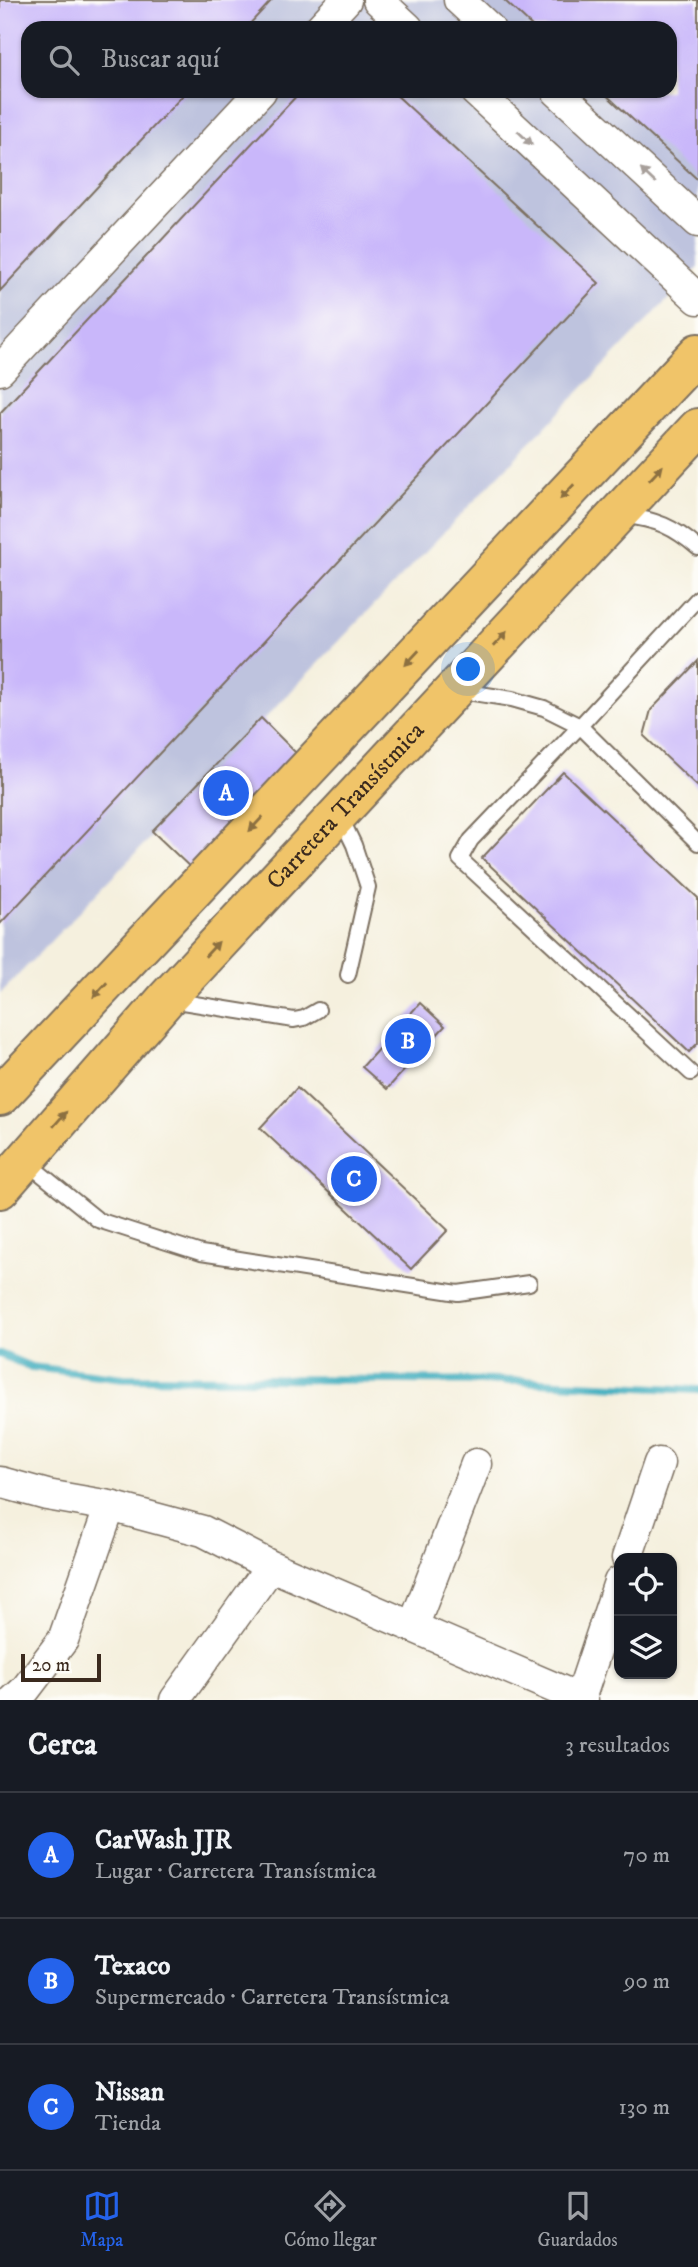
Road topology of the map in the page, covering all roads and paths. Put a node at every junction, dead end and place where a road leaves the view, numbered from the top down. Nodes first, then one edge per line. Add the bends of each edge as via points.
1 (346, 0) edge
2 (378, 0) edge
3 (459, 0) edge
4 (326, 21) edge
5 (400, 21) edge
6 (482, 21) edge
7 (254, 98) edge
8 (483, 98) edge
9 (565, 98) edge
10 (698, 222) edge
11 (698, 299) edge
12 (698, 353) edge
13 (0, 370) edge
14 (698, 428) edge
15 (616, 516) junction
16 (698, 548) edge
17 (698, 598) edge
18 (453, 690) junction
19 (580, 726) junction
20 (338, 812) junction
21 (698, 843) edge
22 (348, 975) dead end
23 (166, 999) junction
24 (318, 1010) dead end
25 (691, 1073) dead end
26 (0, 1096) edge
27 (24, 1160) junction
28 (0, 1189) edge
29 (528, 1283) dead end
30 (659, 1463) dead end
31 (476, 1464) dead end
32 (0, 1482) edge
33 (110, 1506) junction
34 (629, 1553) edge
35 (271, 1566) junction
36 (614, 1598) edge
37 (413, 1627) junction
38 (546, 1692) edge
39 (582, 1699) edge
40 (15, 1700) edge
41 (175, 1700) edge

1 - 4 street
2 - 5 street
3 - 6 street
7 - 13 street
8 -> 11 street
10 -> 9 street
12 -> 26 main road
15 -> 14 main road, Carretera Transístmica
15 - 16 lane via 646,518 680,532
18 -> 15 main road, Carretera Transístmica
17 - 19 lane
18 - 19 lane via 544,708
18 - 20 main road, Carretera Transístmica
19 - 21 lane
19 - 25 lane via 471,840 460,859
20 - 22 lane via 368,887
23 -> 20 main road, Carretera Transístmica
23 - 24 lane via 294,1020
27 -> 23 main road, Carretera Transístmica
27 - 28 main road, Carretera Transístmica
27 - 29 lane via 98,1220 201,1253 458,1293
30 - 34 street
31 - 37 street
32 - 33 street
33 - 35 street via 203,1531
33 - 40 street via 63,1640
35 - 37 street
35 - 41 street
36 - 39 street
37 - 38 street
38 - 39 street

